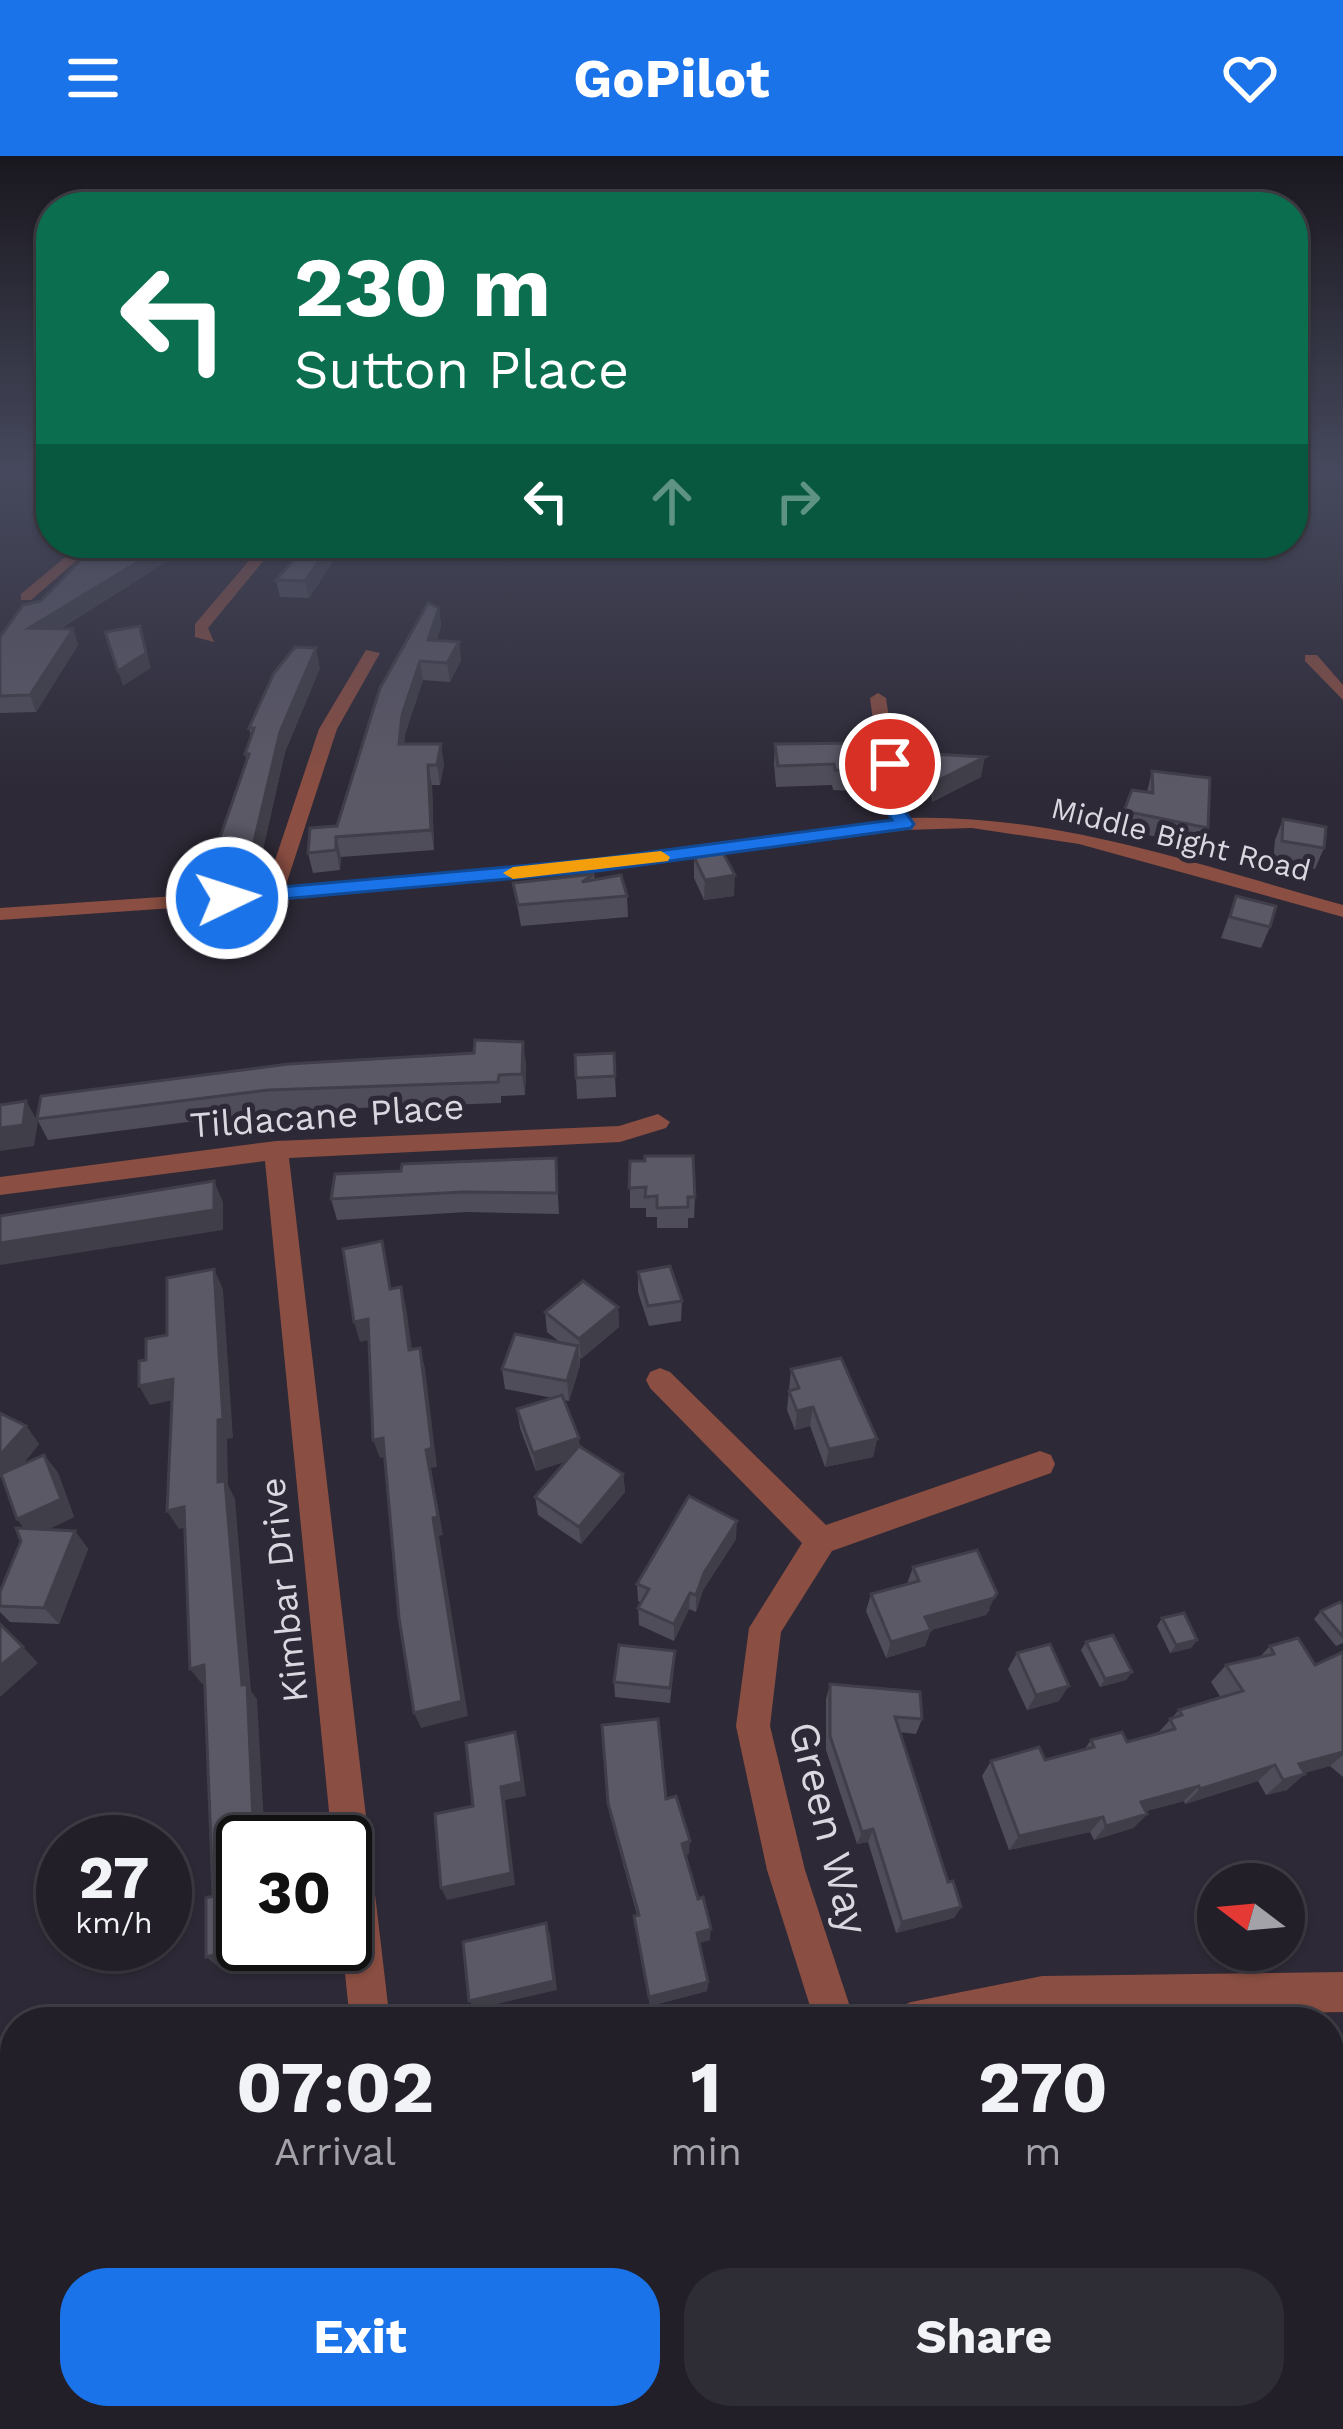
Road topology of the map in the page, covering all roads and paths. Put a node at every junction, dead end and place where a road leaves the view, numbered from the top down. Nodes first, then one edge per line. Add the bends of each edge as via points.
1 (50, 576) edge
2 (243, 576) edge
3 (26, 596) dead end
4 (208, 639) dead end
5 (372, 653) dead end
6 (1311, 658) dead end
7 (1343, 695) edge
8 (878, 698) dead end
9 (904, 824) junction
10 (273, 895) junction
11 (1343, 911) edge
12 (0, 914) edge
13 (658, 1122) dead end
14 (276, 1150) junction
15 (0, 1186) edge
16 (660, 1380) dead end
17 (1040, 1464) dead end
18 (821, 1541) junction
19 (1343, 1992) edge
20 (368, 2007) edge
21 (830, 2007) edge
22 (987, 2007) edge

1 - 3 street
2 - 4 street via 200,626
5 - 10 street via 328,729
6 - 7 street
8 - 9 street via 894,809
9 - 10 street, Middle Bight Road via 597,865
9 - 11 street, Middle Bight Road via 972,823 1081,839
10 - 12 street, Middle Bight Road
13 - 14 street, Tildacane Place via 620,1134
14 - 15 street, Tildacane Place
14 - 20 street, Kimbar Drive
16 - 18 street
17 - 18 street
18 - 21 street, Green Way via 765,1628 753,1726 785,1870
19 - 22 street via 1042,1996

